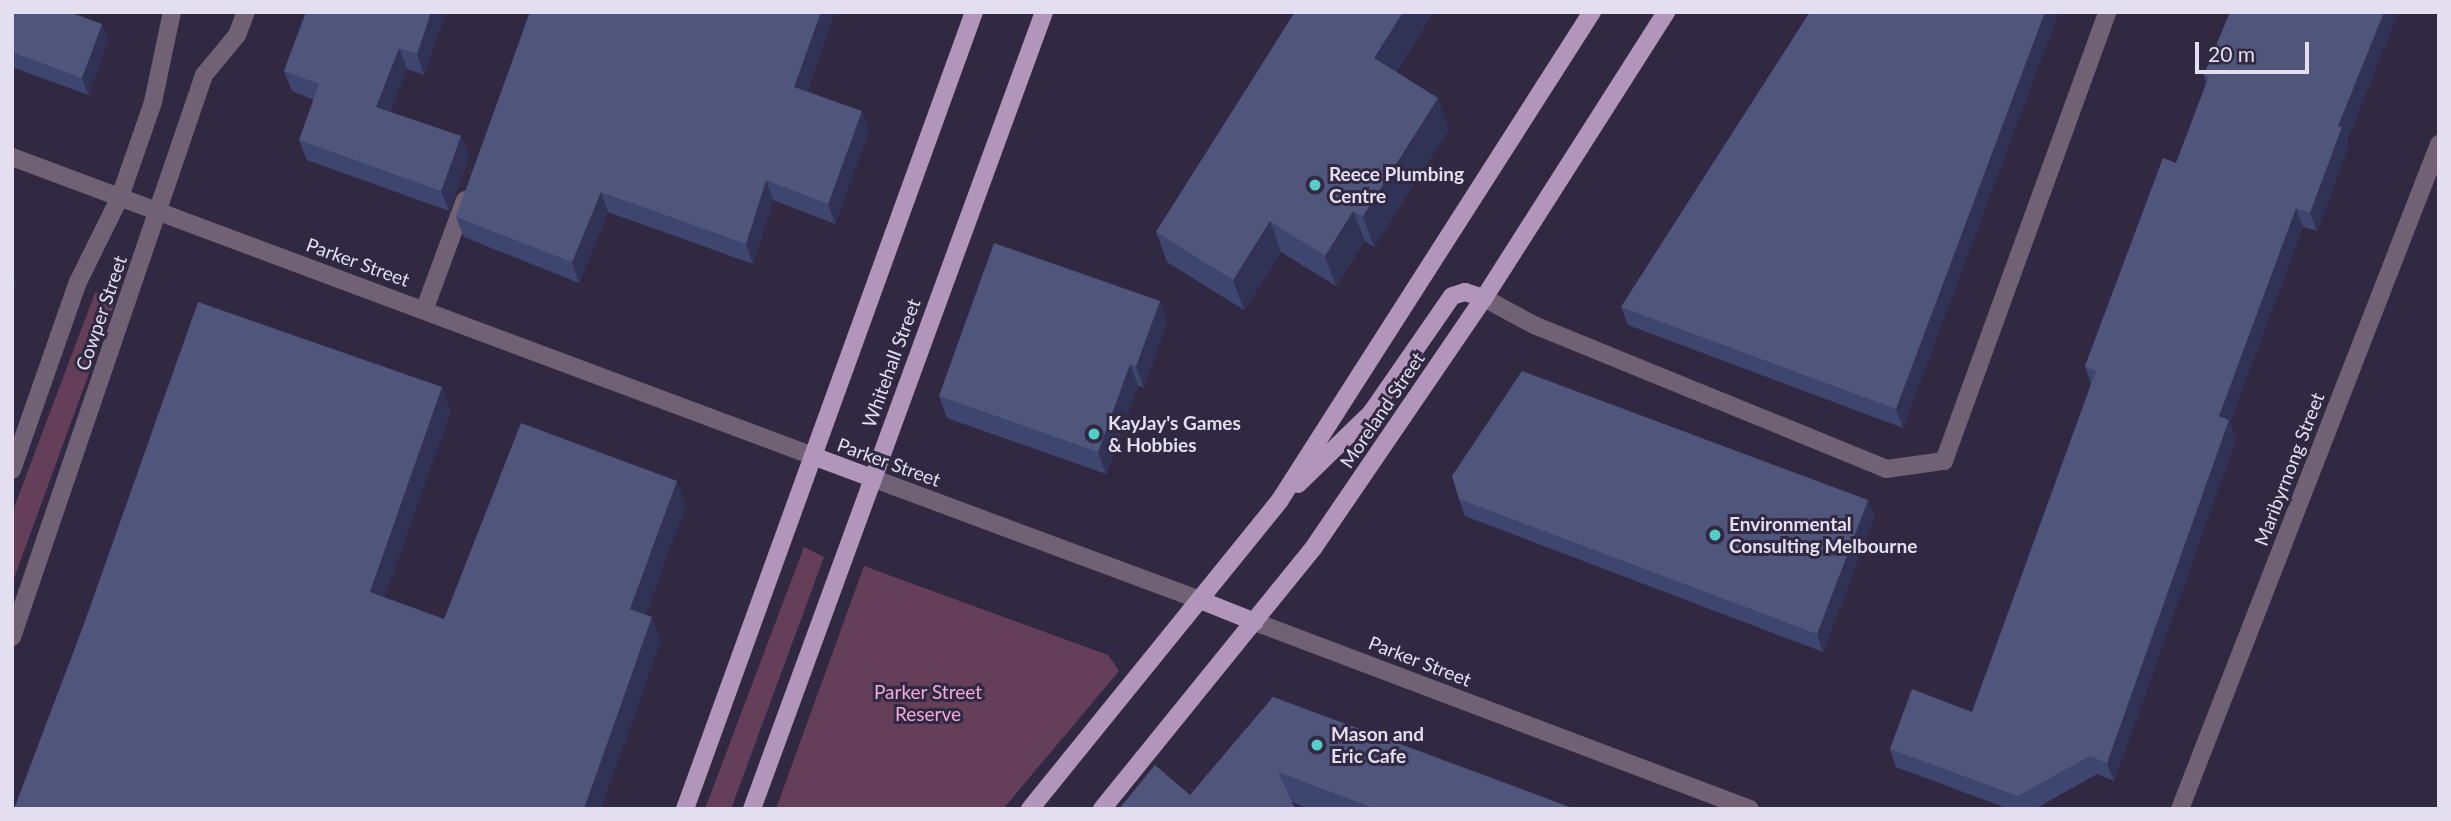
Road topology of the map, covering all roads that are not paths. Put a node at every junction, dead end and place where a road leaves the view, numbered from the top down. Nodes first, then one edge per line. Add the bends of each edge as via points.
1 (172, 12) edge
2 (246, 12) edge
3 (974, 12) edge
4 (1044, 12) edge
5 (1592, 12) edge
6 (1666, 12) edge
7 (2107, 12) edge
8 (2439, 144) edge
9 (12, 157) edge
10 (470, 186) edge
11 (120, 197) junction
12 (158, 211) junction
13 (1484, 298) junction
14 (425, 308) junction
15 (813, 456) junction
16 (12, 470) edge
17 (872, 478) junction
18 (1280, 500) junction
19 (1200, 600) junction
20 (1255, 622) junction
21 (12, 637) edge
22 (685, 809) edge
23 (752, 809) edge
24 (1030, 809) edge
25 (1102, 809) edge
26 (1750, 809) edge
27 (2180, 809) edge

1 - 11 street, Cowper Street via 153,102
2 - 12 street, Cowper Street via 237,35 204,75
3 - 15 main road
4 - 17 main road, Whitehall Street
5 - 18 main road, Moreland Street
6 - 13 main road, Moreland Street
7 - 13 street via 1944,461 1886,469 1534,325
8 - 27 street, Maribyrnong Street
9 - 11 street, Parker Street
10 - 14 street
11 - 12 street, Parker Street
11 - 16 street, Cowper Street via 78,282
12 - 14 street, Parker Street
12 - 21 street, Cowper Street
13 - 18 main road via 1465,292 1452,296 1371,413
13 - 20 main road, Moreland Street via 1314,547
14 - 15 street, Parker Street
15 - 17 main road, Parker Street
15 - 22 main road
17 - 19 street, Parker Street
17 - 23 main road, Whitehall Street
18 - 19 main road, Moreland Street
19 - 20 main road, Parker Street
19 - 24 main road, Moreland Street
20 - 25 main road, Moreland Street
20 - 26 street, Parker Street

